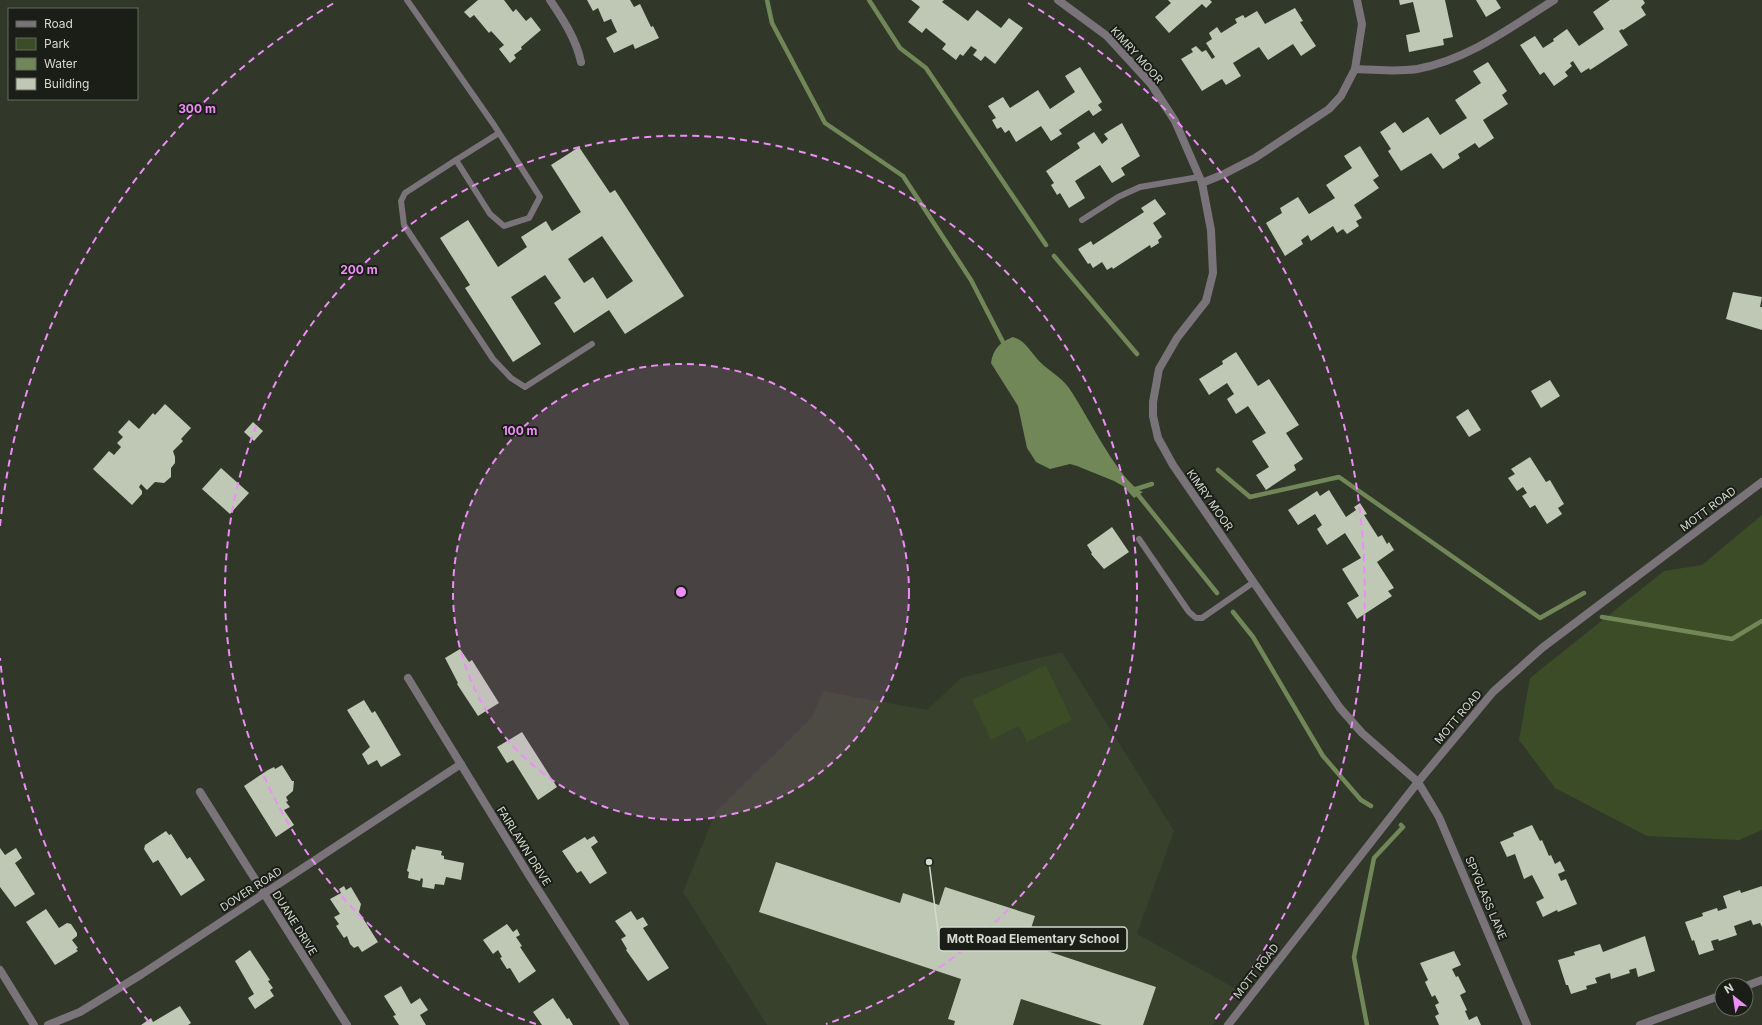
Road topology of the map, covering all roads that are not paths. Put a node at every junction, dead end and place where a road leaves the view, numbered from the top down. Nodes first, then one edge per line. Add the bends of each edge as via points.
1 (407, 0) edge
2 (550, 0) edge
3 (1058, 0) edge
4 (1357, 0) edge
5 (1554, 0) edge
6 (581, 62) dead end
7 (1355, 69) junction
8 (499, 133) junction
9 (456, 160) junction
10 (1200, 180) junction
11 (1082, 220) dead end
12 (592, 344) dead end
13 (1762, 482) edge
14 (1139, 539) dead end
15 (1254, 582) junction
16 (408, 678) dead end
17 (461, 764) junction
18 (1418, 782) junction
19 (200, 792) dead end
20 (264, 893) junction
21 (0, 970) edge
22 (1714, 998) edge
23 (34, 1025) edge
24 (48, 1025) edge
25 (347, 1025) edge
26 (625, 1025) edge
27 (1228, 1025) edge
28 (1527, 1025) edge
29 (1640, 1025) edge

1 - 8 lane
2 - 6 street via 566,24 579,51
3 - 10 street, KIMRY MOOR via 1107,36 1151,84 1175,121
4 - 7 street via 1362,24
5 - 7 street via 1483,44 1449,60 1417,69
7 - 10 street via 1341,96 1330,109 1255,158 1224,174
8 - 9 lane
8 - 9 lane via 540,197 529,218 504,226 490,214
9 - 12 lane via 406,193 401,202 404,225 493,359 511,378 525,387
10 - 11 lane via 1140,187 1118,197
10 - 15 street, KIMRY MOOR via 1211,230 1213,273 1206,301 1177,338 1159,369 1153,416 1158,438 1173,465
13 - 18 street, MOTT ROAD via 1542,648 1493,692
14 - 15 lane via 1189,612 1196,618 1202,618
15 - 18 street, KIMRY MOOR via 1340,708 1362,733
16 - 17 street, FAIRLAWN DRIVE
17 - 20 street, DOVER ROAD
17 - 26 street, FAIRLAWN DRIVE
18 - 27 street, MOTT ROAD
18 - 28 street, SPYGLASS LANE via 1439,817
19 - 20 street, DUANE DRIVE
20 - 24 street, DOVER ROAD via 80,1012
20 - 25 street, DUANE DRIVE
21 - 23 street
22 - 29 street

